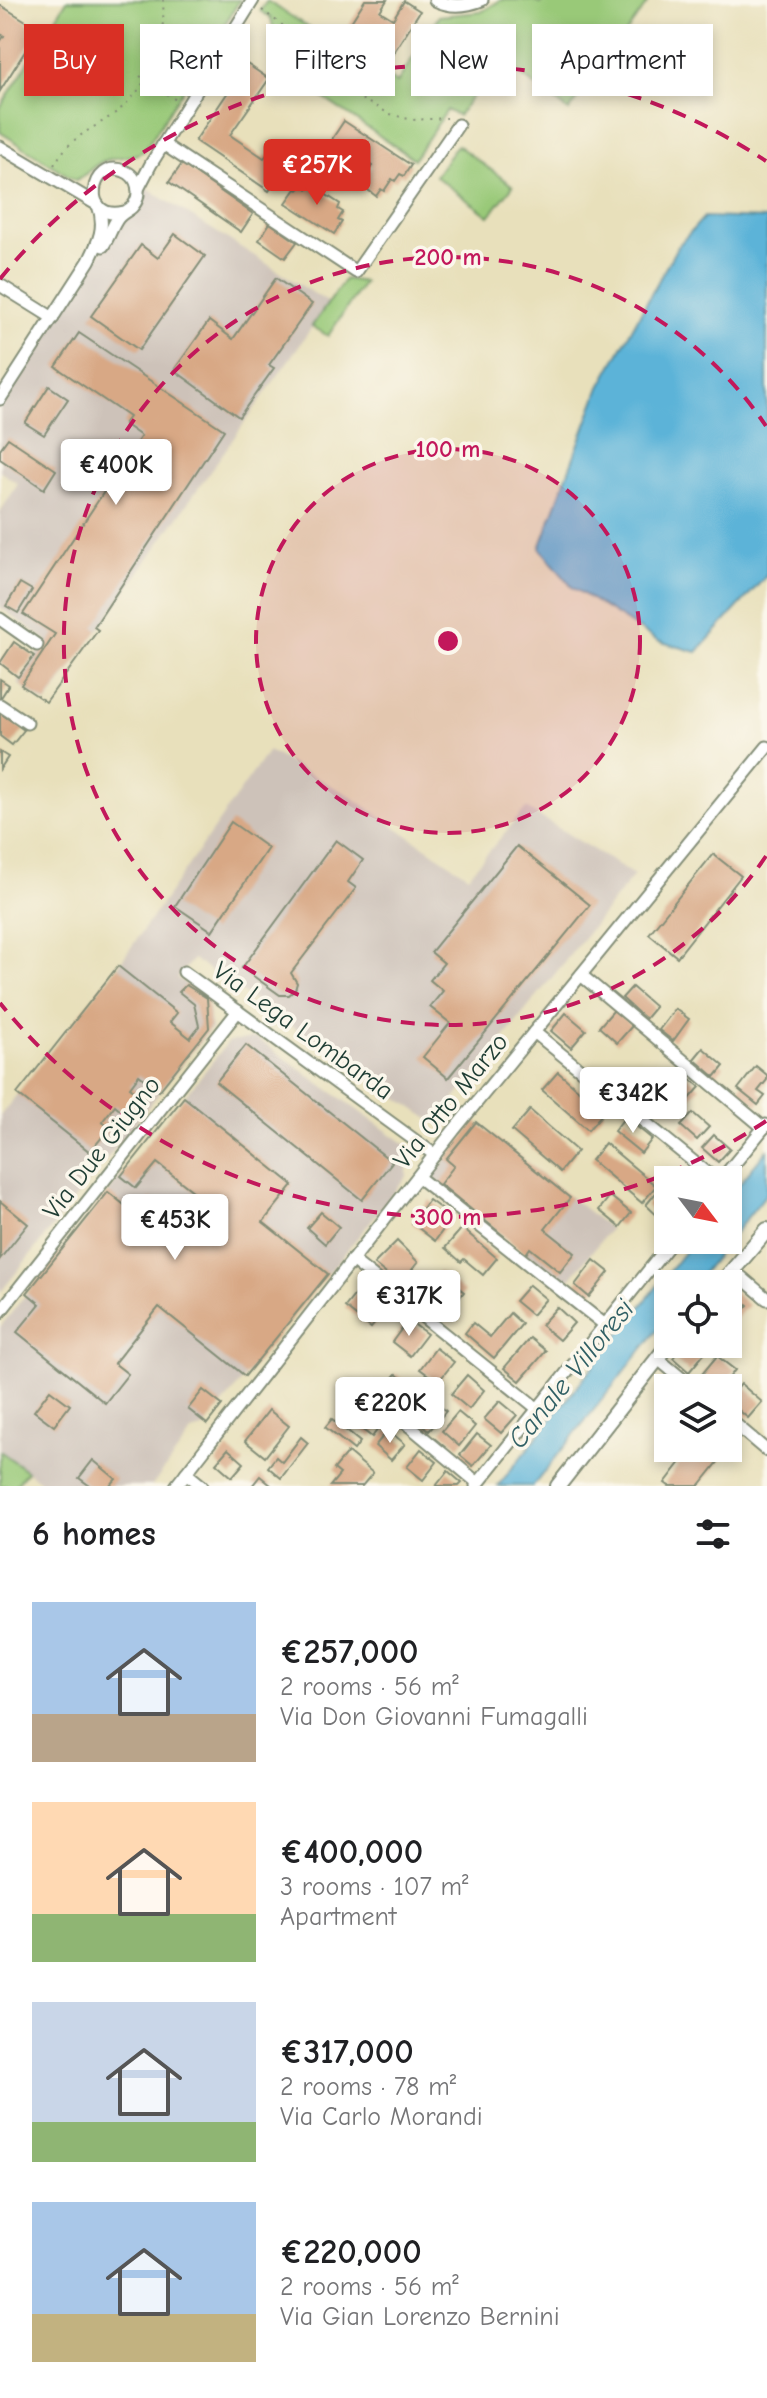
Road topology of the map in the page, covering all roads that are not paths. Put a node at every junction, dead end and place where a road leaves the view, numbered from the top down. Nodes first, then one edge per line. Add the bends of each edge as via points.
1 (253, 0) edge
2 (435, 0) edge
3 (482, 0) edge
4 (458, 125) road end
5 (0, 147) edge
6 (160, 149) junction
7 (118, 169) junction
8 (98, 178) junction
9 (60, 184) junction
10 (138, 189) junction
11 (98, 205) junction
12 (124, 212) junction
13 (89, 261) junction
14 (0, 285) edge
15 (53, 318) junction
16 (0, 399) edge
17 (0, 619) edge
18 (37, 645) dead end
19 (0, 705) edge
20 (27, 723) dead end
21 (767, 747) edge
22 (184, 972) dead end
23 (581, 975) junction
24 (238, 1011) junction
25 (534, 1032) junction
26 (765, 1126) edge
27 (435, 1155) junction
28 (702, 1166) edge
29 (731, 1166) edge
30 (418, 1177) junction
31 (767, 1230) edge
32 (662, 1254) edge
33 (352, 1260) junction
34 (733, 1270) edge
35 (742, 1278) edge
36 (767, 1299) edge
37 (0, 1312) edge
38 (605, 1325) junction
39 (657, 1358) joint
40 (676, 1374) edge
41 (371, 1394) dead end
42 (538, 1409) junction
43 (742, 1430) edge
44 (767, 1451) edge
45 (186, 1473) junction
46 (477, 1484) edge
47 (176, 1486) edge
48 (202, 1486) edge
49 (558, 1486) edge

1 - 6 street
2 - 3 street via 465,6
4 - 6 street via 356,272
5 - 9 street
6 - 7 street via 140,165
6 - 10 street
7 - 8 street
7 - 10 street via 132,175
8 - 9 street via 76,186
8 - 11 street via 93,191
9 - 11 street
10 - 12 street via 135,203
11 - 12 street via 110,214
11 - 13 street via 102,232
12 - 13 street
13 - 15 street
14 - 15 street
15 - 16 street
17 - 18 street
19 - 20 street
21 - 23 street, Via Otto Marzo
22 - 24 street, Via Lega Lombarda
23 - 25 street, Via Otto Marzo
23 - 26 street
24 - 27 street, Via Lega Lombarda
24 - 37 street, Via Due Giugno
25 - 27 street, Via Otto Marzo
25 - 28 street
26 - 29 street
27 - 30 street, Via Otto Marzo
30 - 33 street, Via Otto Marzo
30 - 38 street
31 - 34 street
32 - 38 street
33 - 42 street
33 - 45 street, Via Otto Marzo
35 - 36 street
38 - 42 street
39 - 40 street
39 - 49 street
41 - 46 street
42 - 46 street
43 - 44 street
45 - 47 street, Via Otto Marzo
45 - 48 street

